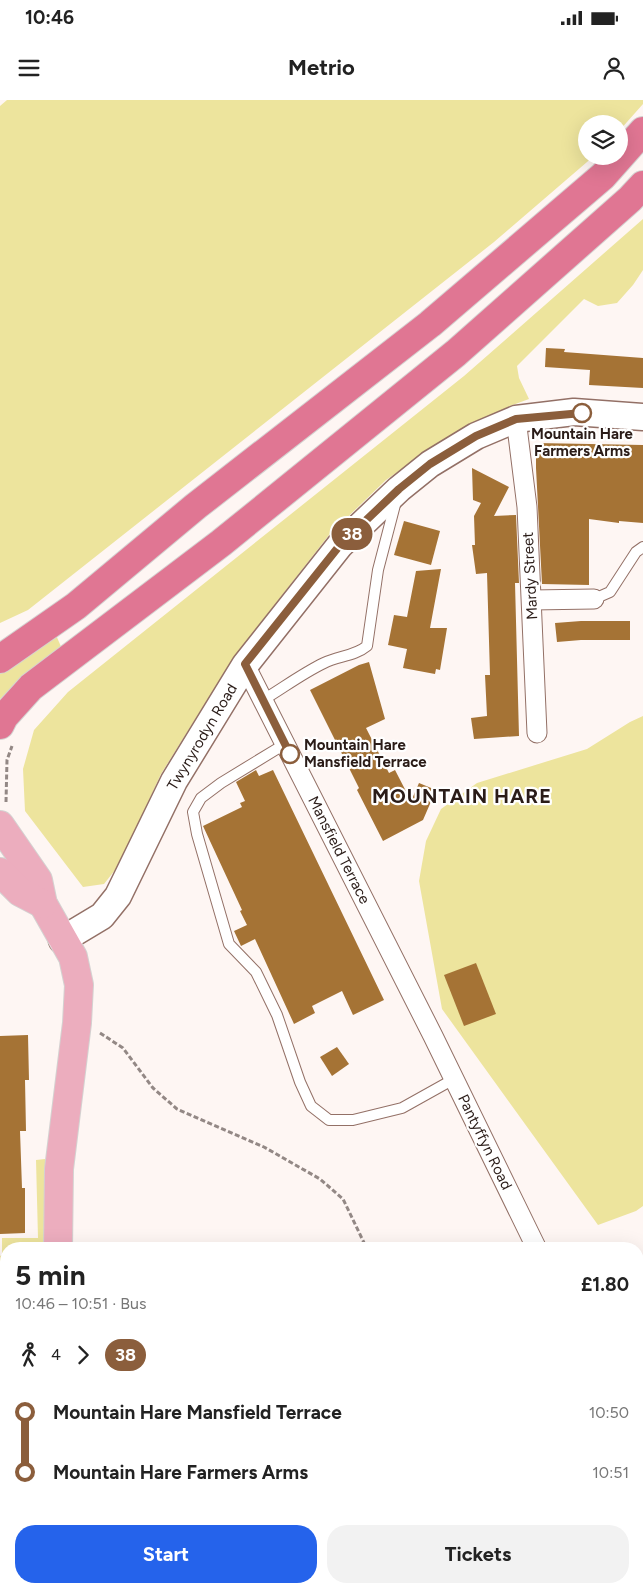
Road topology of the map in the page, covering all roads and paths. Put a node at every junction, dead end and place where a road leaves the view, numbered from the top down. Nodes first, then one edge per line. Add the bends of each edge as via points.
1 (643, 131) edge
2 (643, 184) edge
3 (643, 417) edge
4 (516, 419) junction
5 (399, 489) junction
6 (643, 547) edge
7 (594, 599) joint
8 (532, 600) junction
9 (0, 659) edge
10 (245, 664) junction
11 (263, 700) junction
12 (0, 725) edge
13 (536, 733) dead end
14 (285, 744) junction
15 (0, 825) edge
16 (0, 872) edge
17 (42, 904) junction
18 (62, 940) junction
19 (76, 1023) junction
20 (433, 1036) joint
21 (454, 1080) junction
22 (58, 1242) edge
23 (363, 1242) edge
24 (534, 1242) edge

1 - 9 highway via 603,176 430,324 196,506 76,606
2 - 12 highway via 456,353 221,543 32,687
3 - 4 street, Twynyrodyn Road via 574,412
4 - 5 street, Twynyrodyn Road via 476,436 430,464
4 - 8 street, Mardy Street via 527,507
5 - 10 street, Twynyrodyn Road via 340,545
5 - 11 lane via 378,570 367,646 359,652 322,663
6 - 7 lane via 636,552 610,592
7 - 8 street
8 - 13 street, Mardy Street
10 - 11 street, Mansfield Terrace
10 - 18 street, Twynyrodyn Road via 174,781 118,896 102,916
11 - 14 street, Mansfield Terrace
14 - 20 street, Mansfield Terrace
14 - 21 lane via 201,798 193,812 196,834 229,944 256,972 277,1015 311,1106 329,1120 353,1120 402,1108
15 - 17 main road via 38,880
16 - 17 main road via 20,892
17 - 18 main road
18 - 19 main road via 72,957 79,985
19 - 22 main road via 59,1170
19 - 23 path via 104,1034 123,1048 153,1088 177,1109 264,1147 320,1179 344,1199
20 - 21 street, Pantyffyn Road
21 - 24 street, Pantyffyn Road

